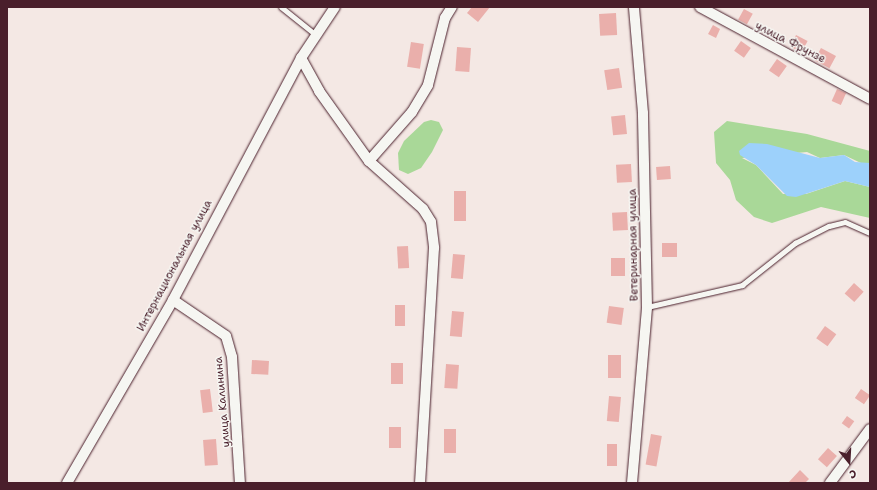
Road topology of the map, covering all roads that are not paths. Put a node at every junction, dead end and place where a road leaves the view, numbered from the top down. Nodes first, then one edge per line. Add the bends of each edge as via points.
1 (281, 7) edge
2 (335, 7) edge
3 (452, 7) edge
4 (634, 7) edge
5 (700, 7) edge
6 (316, 34) junction
7 (302, 58) junction
8 (870, 99) edge
9 (369, 161) junction
10 (870, 233) edge
11 (173, 300) junction
12 (647, 307) junction
13 (870, 428) edge
14 (67, 483) edge
15 (240, 483) edge
16 (420, 483) edge
17 (632, 483) edge
18 (830, 483) edge

1 - 6 lane
2 - 6 street, Интернациональная улица
3 - 9 street via 445,18 428,85 412,112
4 - 12 street, Ветеринарная улица via 643,113
5 - 8 street, улица Фрунзе
6 - 7 street, Интернациональная улица
7 - 9 street via 318,90
7 - 11 street, Интернациональная улица
9 - 16 street via 423,209 432,222 434,248
10 - 12 lane via 845,222 829,226 795,243 742,285
11 - 14 street, Интернациональная улица
11 - 15 street, улица Калинина via 226,336 232,357
12 - 17 street, Ветеринарная улица
13 - 18 street

